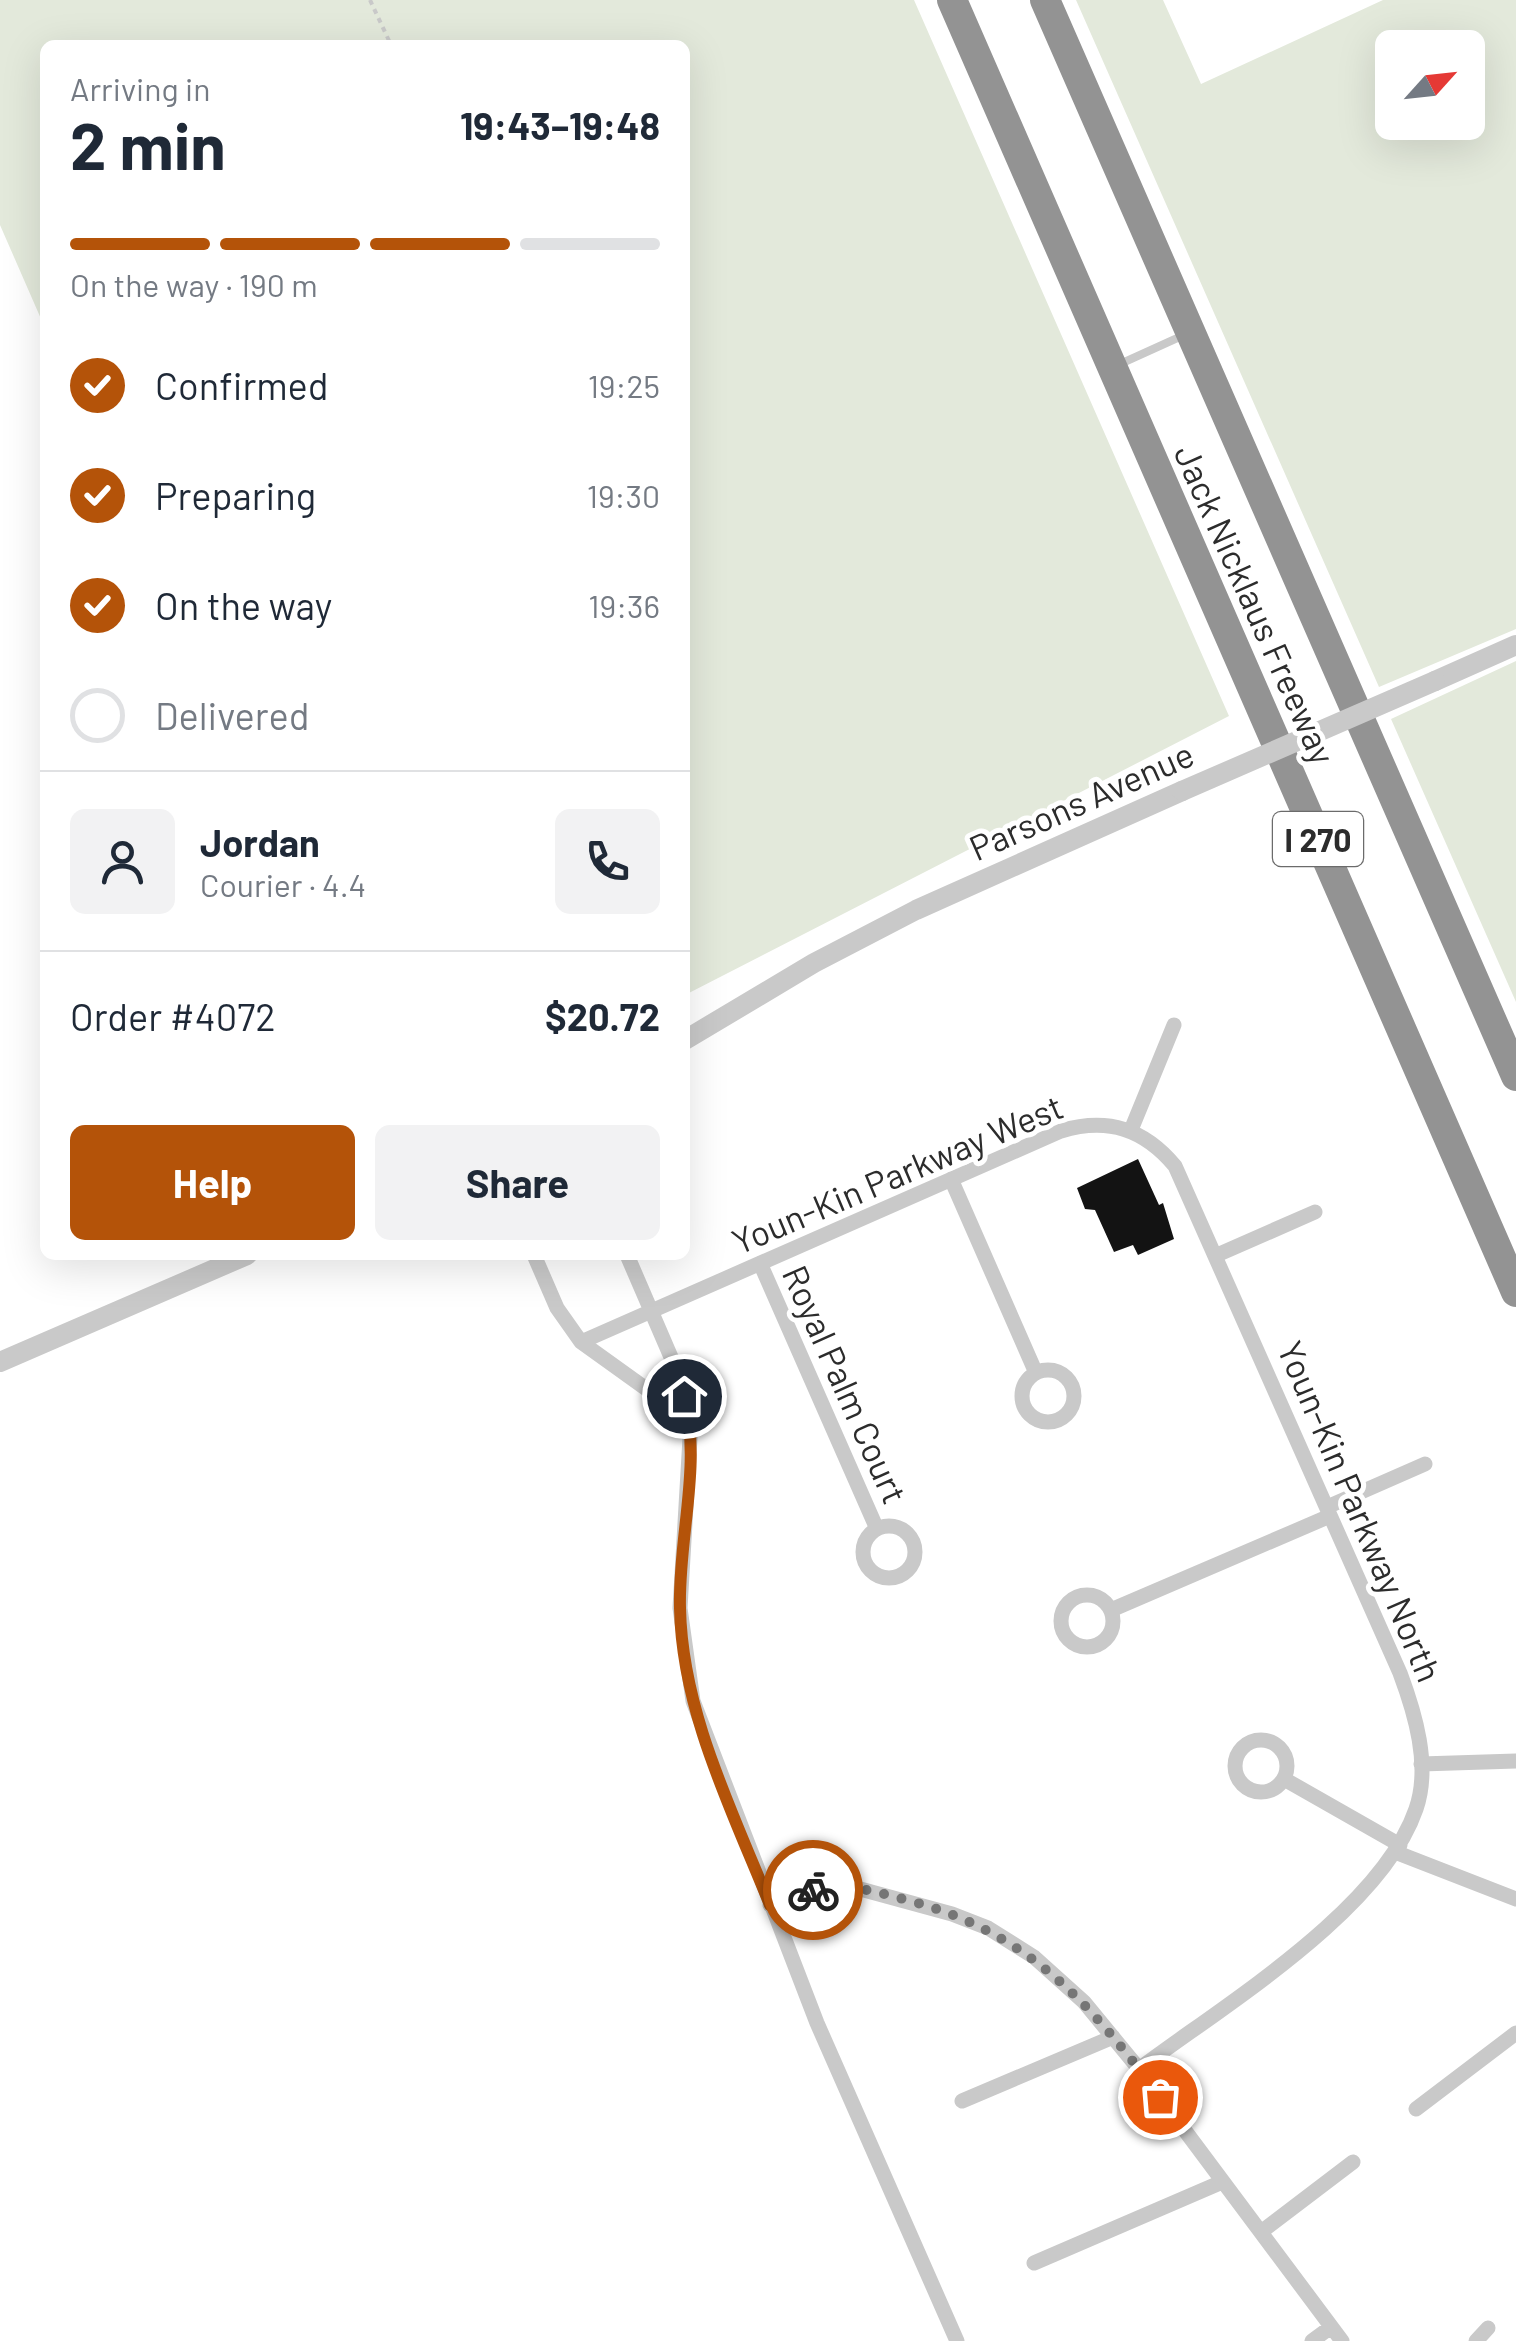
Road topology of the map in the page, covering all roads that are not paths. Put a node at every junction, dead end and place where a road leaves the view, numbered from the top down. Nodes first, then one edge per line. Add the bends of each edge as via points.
1 (952, 0) edge
2 (1045, 0) edge
3 (1189, 333) junction
4 (1111, 368) junction
5 (1516, 646) edge
6 (1174, 1025) dead end
7 (690, 1037) edge
8 (1516, 1076) edge
9 (1131, 1130) junction
10 (952, 1179) junction
11 (1315, 1212) dead end
12 (1217, 1254) junction
13 (235, 1260) edge
14 (536, 1260) edge
15 (630, 1260) edge
16 (760, 1263) junction
17 (1516, 1292) edge
18 (652, 1311) junction
19 (580, 1342) junction
20 (0, 1362) edge
21 (1036, 1373) dead end
22 (690, 1421) junction
23 (1425, 1464) dead end
24 (1328, 1512) junction
25 (877, 1529) dead end
26 (1111, 1610) dead end
27 (1516, 1760) edge
28 (1420, 1764) junction
29 (1284, 1779) dead end
30 (1397, 1848) junction
31 (1516, 1899) edge
32 (770, 1905) junction
33 (1516, 2033) edge
34 (1113, 2037) junction
35 (1139, 2069) junction
36 (962, 2101) dead end
37 (1416, 2109) dead end
38 (1353, 2162) dead end
39 (1222, 2182) junction
40 (1261, 2232) junction
41 (1034, 2263) dead end
42 (1331, 2327) junction
43 (1488, 2328) dead end
44 (957, 2341) edge
45 (1312, 2341) edge
46 (1342, 2341) edge
47 (1476, 2341) edge

1 - 4 highway, Jack Nicklaus Freeway / I 270
2 - 3 highway, Jack Nicklaus Freeway / I 270
3 - 4 lane
3 - 8 highway, Jack Nicklaus Freeway / I 270
4 - 17 highway, Jack Nicklaus Freeway / I 270
5 - 7 street, Parsons Avenue, bridge via 916,910
6 - 9 street
9 - 10 street, Youn-Kin Parkway West via 1078,1126
9 - 12 street, Youn-Kin Parkway North via 1175,1166
10 - 16 street, Youn-Kin Parkway West
10 - 21 street
11 - 12 street
12 - 24 street, Youn-Kin Parkway North
13 - 20 street
14 - 19 street
15 - 18 street
16 - 18 street, Youn-Kin Parkway West
16 - 25 street, Royal Palm Court
18 - 19 street, Youn-Kin Parkway West
18 - 22 street
19 - 22 street
22 - 32 street via 683,1653 708,1749
23 - 24 street
24 - 26 street
24 - 28 street, Youn-Kin Parkway North via 1416,1714
27 - 28 street
28 - 30 street, Youn-Kin Parkway North via 1418,1806
29 - 30 street
30 - 31 street
30 - 35 street, Youn-Kin Parkway North via 1338,1918
32 - 34 street via 843,1886 952,1914 1034,1958
32 - 44 street
33 - 37 street
34 - 35 street
34 - 36 street
35 - 39 street
38 - 40 street
39 - 40 street
39 - 41 street
40 - 42 street
42 - 45 street
42 - 46 street
43 - 47 street

